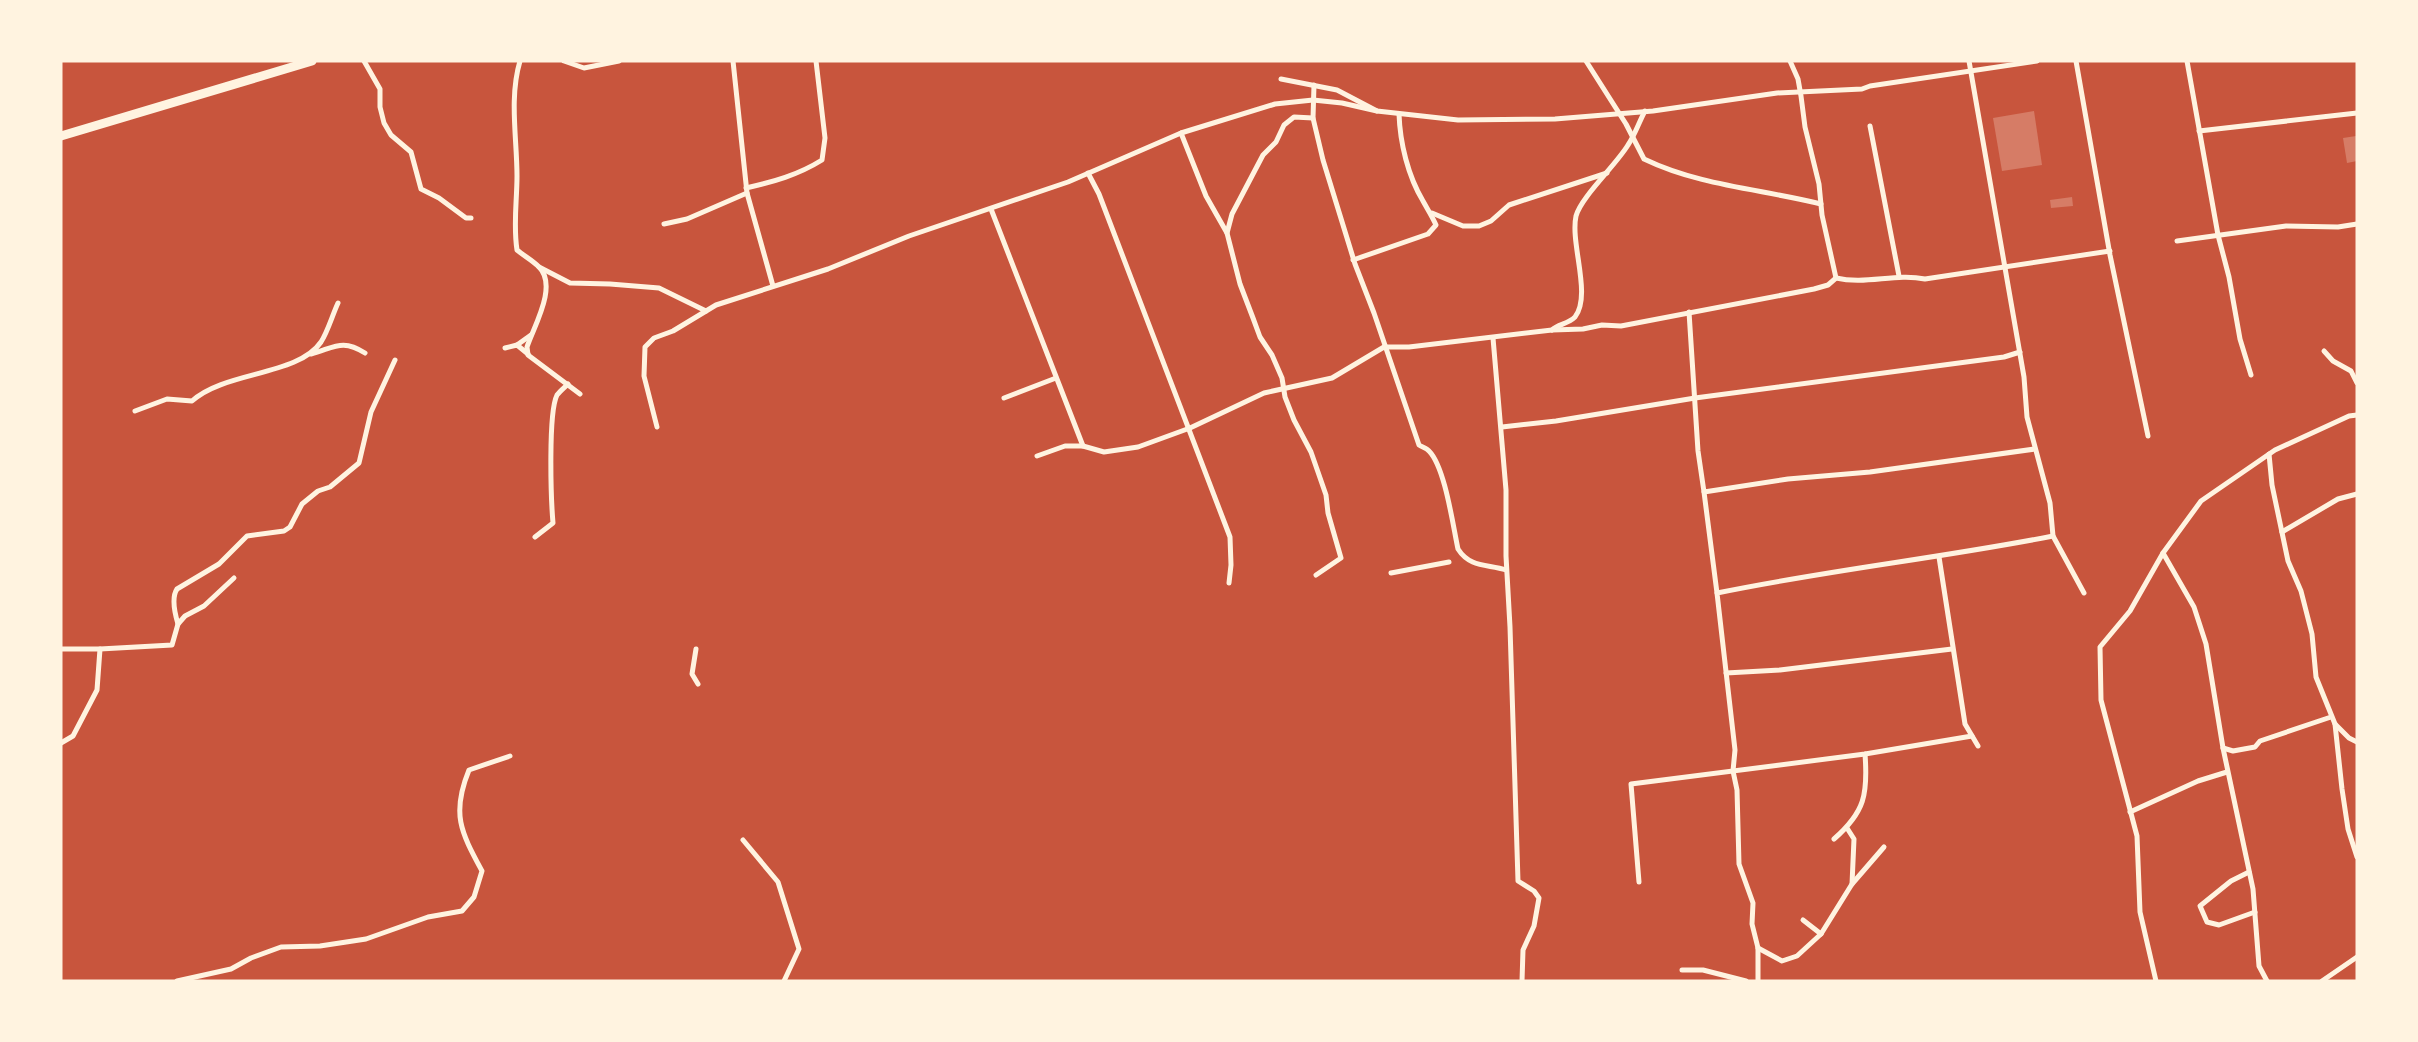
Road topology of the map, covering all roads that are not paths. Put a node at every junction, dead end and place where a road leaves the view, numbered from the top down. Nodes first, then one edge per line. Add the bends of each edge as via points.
1 (312, 61) edge
2 (364, 61) edge
3 (520, 61) edge
4 (564, 61) edge
5 (619, 61) edge
6 (733, 61) edge
7 (816, 61) edge
8 (1586, 61) edge
9 (1790, 61) edge
10 (1970, 61) edge
11 (2037, 61) edge
12 (2076, 61) edge
13 (2187, 61) edge
14 (1971, 71) junction
15 (1281, 79) dead end
16 (1314, 85) junction
17 (1800, 92) junction
18 (1313, 100) junction
19 (1377, 111) junction
20 (1646, 111) junction
21 (1617, 113) junction
22 (2357, 113) edge
23 (1399, 114) junction
24 (1313, 118) junction
25 (1870, 126) dead end
26 (2200, 131) junction
27 (1181, 133) junction
28 (61, 136) edge
29 (1632, 137) junction
30 (1088, 173) junction
31 (1608, 173) junction
32 (746, 191) junction
33 (1821, 204) junction
34 (991, 209) junction
35 (1432, 214) junction
36 (471, 218) dead end
37 (664, 224) dead end
38 (2357, 224) edge
39 (1227, 233) junction
40 (2218, 235) junction
41 (2177, 241) dead end
42 (2110, 252) junction
43 (1353, 260) junction
44 (539, 267) junction
45 (2005, 267) junction
46 (1898, 276) junction
47 (1836, 278) junction
48 (773, 286) junction
49 (338, 303) dead end
50 (706, 311) junction
51 (1689, 312) junction
52 (1552, 330) junction
53 (531, 334) junction
54 (1492, 338) junction
55 (517, 345) junction
56 (1384, 347) junction
57 (504, 348) dead end
58 (2324, 351) dead end
59 (2020, 352) junction
60 (365, 353) dead end
61 (528, 355) junction
62 (303, 356) junction
63 (395, 360) dead end
64 (2250, 375) dead end
65 (1056, 378) junction
66 (2357, 383) edge
67 (568, 384) junction
68 (1284, 388) junction
69 (580, 394) dead end
70 (1004, 398) dead end
71 (1695, 398) junction
72 (135, 411) dead end
73 (2357, 415) edge
74 (657, 427) dead end
75 (1502, 427) junction
76 (1190, 428) junction
77 (2148, 436) dead end
78 (1083, 446) junction
79 (2035, 449) junction
80 (2269, 454) junction
81 (1037, 456) dead end
82 (1704, 492) junction
83 (2357, 494) edge
84 (2282, 532) junction
85 (2053, 536) junction
86 (535, 538) dead end
87 (2163, 553) junction
88 (1939, 557) junction
89 (1449, 562) dead end
90 (1506, 570) junction
91 (1392, 574) dead end
92 (1316, 575) dead end
93 (234, 578) dead end
94 (1229, 583) dead end
95 (1717, 593) junction
96 (2084, 593) dead end
97 (178, 624) junction
98 (61, 649) edge
99 (100, 649) junction
100 (696, 649) dead end
101 (1952, 649) junction
102 (1726, 673) junction
103 (698, 684) dead end
104 (2331, 717) junction
105 (2335, 724) junction
106 (1972, 736) junction
107 (2357, 742) edge
108 (61, 743) edge
109 (1978, 746) dead end
110 (2223, 748) junction
111 (1865, 754) junction
112 (510, 756) dead end
113 (1733, 771) junction
114 (2227, 772) junction
115 (2130, 812) junction
116 (1846, 828) junction
117 (1834, 839) dead end
118 (743, 840) dead end
119 (1884, 847) dead end
120 (2357, 857) edge
121 (2249, 872) junction
122 (1639, 882) dead end
123 (1852, 884) junction
124 (2255, 912) junction
125 (1803, 920) dead end
126 (1821, 934) junction
127 (1758, 948) junction
128 (2357, 956) edge
129 (1682, 970) dead end
130 (177, 981) edge
131 (784, 981) edge
132 (1522, 981) edge
133 (1746, 981) edge
134 (1758, 981) edge
135 (2156, 981) edge
136 (2267, 981) edge
137 (2322, 981) edge

1 - 28 highway
2 - 36 street via 380,89 384,123 391,135 411,152 421,189 466,218
3 - 44 street via 514,92 517,177 514,233 517,250
4 - 5 street via 584,68
6 - 32 street
7 - 32 street via 825,138 822,160 805,171
8 - 21 street
9 - 17 street
10 - 14 street
11 - 14 street
12 - 42 street
13 - 26 street
14 - 17 street via 1862,89
14 - 45 street
15 - 16 street
16 - 18 street
16 - 19 street via 1337,90
17 - 20 street
17 - 33 street
18 - 19 street via 1342,102
18 - 24 street
18 - 27 street via 1275,104
19 - 23 street
20 - 21 street
20 - 29 street
21 - 23 street via 1499,121
21 - 29 street
22 - 26 street
23 - 35 street via 1406,156 1422,201
24 - 39 street via 1294,117 1284,125 1232,214
24 - 43 street
25 - 46 street
26 - 40 street
27 - 30 street
27 - 39 street via 1206,196
29 - 31 street
29 - 33 street via 1644,159 1653,164 1721,185
30 - 34 street
30 - 76 street
31 - 35 street via 1509,205 1491,221 1479,226 1463,226
31 - 52 street via 1576,214 1580,309 1570,321
32 - 37 street via 687,219
32 - 48 street
33 - 47 street
34 - 48 street
34 - 65 street
35 - 43 street via 1436,225 1428,234
38 - 40 street via 2286,226
39 - 68 street via 1240,284
40 - 41 street
40 - 64 street
42 - 45 street
42 - 77 street
43 - 56 street
44 - 50 street via 570,284 658,288
44 - 53 street via 546,278 546,297
45 - 46 street via 1926,279
45 - 59 street
46 - 47 street via 1851,281
47 - 51 street via 1828,285 1814,289
48 - 50 street
49 - 62 street via 321,342
50 - 74 street via 673,331 654,338 644,347 644,376
51 - 52 street via 1622,326 1602,324 1583,329
51 - 71 street
52 - 54 street
53 - 55 street
53 - 61 street
54 - 56 street via 1409,348
54 - 75 street
55 - 57 street
55 - 61 street
56 - 68 street via 1332,378
56 - 90 street via 1419,445 1429,450 1437,464 1446,489 1458,549 1473,564
58 - 66 street via 2333,361 2351,371
59 - 71 street via 2004,357
59 - 79 street via 2027,417
60 - 62 street via 342,344
61 - 67 street
62 - 72 street via 213,387 192,401 167,399
63 - 97 street via 371,412 359,463 330,487 318,491 302,504 290,527 284,531 247,536 219,564 177,589 175,607
65 - 70 street
65 - 78 street
67 - 69 street
67 - 86 street via 557,396 552,420 553,523
68 - 76 street via 1264,393
68 - 92 street via 1326,495 1341,558
71 - 75 street
71 - 82 street
73 - 80 street
75 - 90 street
76 - 78 street via 1119,451 1104,452
76 - 94 street via 1230,536
78 - 81 street via 1065,446
79 - 82 street
79 - 85 street via 2050,503
80 - 84 street
80 - 87 street via 2201,501
82 - 95 street
83 - 84 street via 2338,499
84 - 104 street via 2312,634 2316,677
85 - 88 street
85 - 96 street
87 - 110 street via 2194,607 2206,644
87 - 115 street via 2130,611 2100,647 2101,700
88 - 95 street via 1828,572
88 - 101 street
89 - 91 street
90 - 132 street via 1518,881 1539,898 1534,926 1523,950
93 - 97 street via 204,606 185,616
95 - 102 street
97 - 99 street via 172,645
98 - 99 street
99 - 108 street via 97,690 74,736
100 - 103 street via 692,674
101 - 102 street via 1780,670
101 - 106 street via 1964,724
102 - 113 street via 1735,750
104 - 105 street
104 - 110 street via 2260,741 2255,747 2233,751
105 - 107 street
105 - 120 street via 2348,829
106 - 109 street
106 - 111 street
110 - 114 street
111 - 113 street
111 - 116 street via 1867,782 1862,806
112 - 130 street via 469,770 462,787 459,808 462,835 482,871 474,897 462,911 428,916 366,939 320,946 281,947 231,969
113 - 122 street via 1632,784
113 - 127 street via 1737,790 1739,864 1753,903 1752,924
114 - 115 street via 2198,781
114 - 121 street
115 - 135 street via 2137,836 2140,912
116 - 117 street
116 - 123 street via 1854,839
118 - 131 street via 778,882 799,949
119 - 123 street
121 - 124 street
121 - 124 street via 2230,881 2200,906 2206,922 2219,925
123 - 126 street
124 - 136 street via 2259,966
125 - 126 street
126 - 127 street via 1797,956 1782,961
127 - 134 street
128 - 137 street
129 - 133 street via 1703,970

